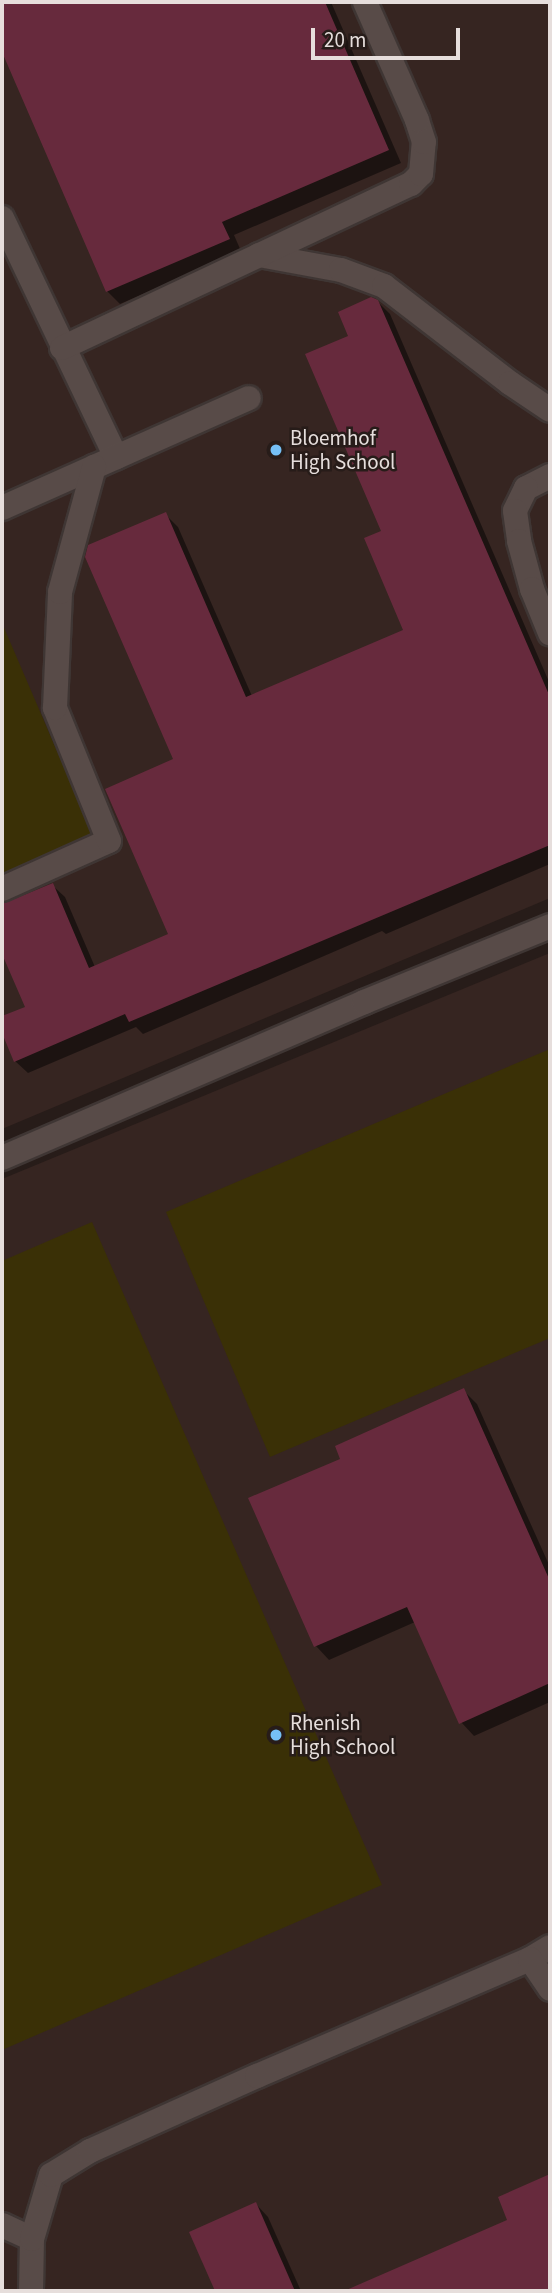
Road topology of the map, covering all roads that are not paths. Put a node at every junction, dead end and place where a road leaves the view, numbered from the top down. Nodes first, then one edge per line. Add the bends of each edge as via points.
1 (365, 2) edge
2 (2, 218) edge
3 (259, 255) junction
4 (62, 348) junction
5 (249, 398) dead end
6 (550, 410) edge
7 (116, 457) junction
8 (94, 467) junction
9 (550, 476) edge
10 (2, 508) edge
11 (550, 633) edge
12 (2, 889) edge
13 (550, 926) edge
14 (2, 1158) edge
15 (540, 1953) edge
16 (550, 1989) edge
17 (2, 2225) edge
18 (32, 2239) junction
19 (32, 2291) edge

1 - 3 lane via 417,120 424,142 421,174 411,184
2 - 4 lane
3 - 4 lane
3 - 6 lane via 341,270 384,286
4 - 7 lane
5 - 7 lane
7 - 8 lane
8 - 10 lane
8 - 12 lane via 60,592 55,708 109,841
9 - 11 lane via 526,488 515,511 519,541
13 - 14 lane
15 - 16 lane
15 - 18 lane via 90,2151 51,2175
17 - 18 lane
18 - 19 lane

